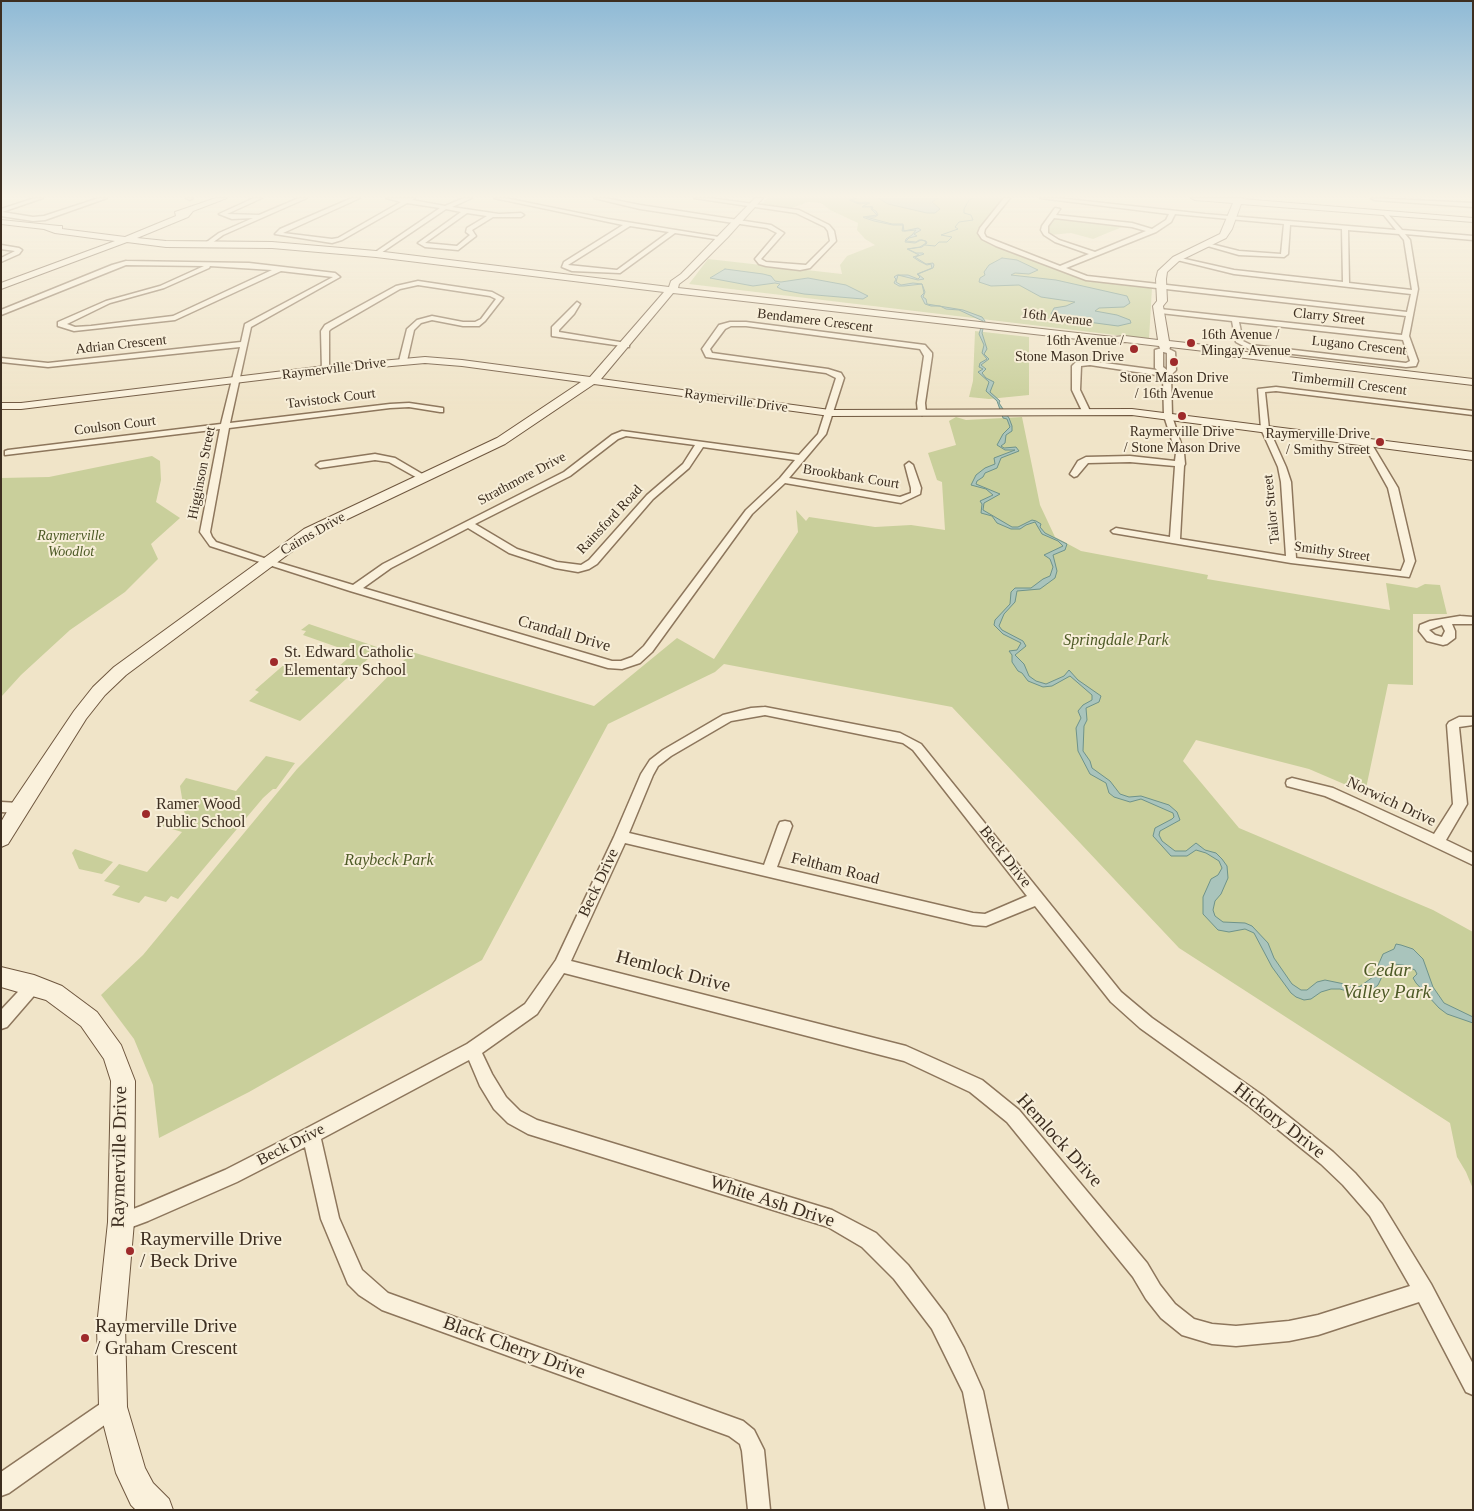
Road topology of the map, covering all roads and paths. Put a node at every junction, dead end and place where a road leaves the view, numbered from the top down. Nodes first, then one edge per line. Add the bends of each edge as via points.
1 (46, 269) edge
2 (109, 269) edge
3 (203, 269) edge
4 (279, 269) edge
5 (283, 269) edge
6 (499, 269) edge
7 (569, 269) edge
8 (623, 269) edge
9 (691, 269) edge
10 (1059, 269) edge
11 (1166, 269) edge
12 (1217, 269) edge
13 (1346, 269) edge
14 (1411, 269) edge
15 (1346, 284) junction
16 (1, 286) edge
17 (1161, 288) junction
18 (673, 289) junction
19 (1414, 292) junction
20 (577, 304) dead end
21 (1160, 311) junction
22 (1, 313) edge
23 (1410, 314) junction
24 (1235, 320) junction
25 (1406, 338) junction
26 (244, 344) junction
27 (626, 345) junction
28 (1165, 346) junction
29 (1, 360) edge
30 (404, 361) junction
31 (325, 369) junction
32 (1167, 374) junction
33 (236, 380) junction
34 (591, 381) junction
35 (1473, 382) edge
36 (1, 406) edge
37 (440, 410) dead end
38 (1086, 411) junction
39 (830, 413) junction
40 (922, 413) junction
41 (1473, 413) edge
42 (1168, 416) junction
43 (225, 426) junction
44 (1265, 429) junction
45 (1367, 443) junction
46 (700, 444) junction
47 (8, 452) dead end
48 (1473, 456) edge
49 (801, 458) junction
50 (1181, 464) junction
51 (320, 465) dead end
52 (909, 465) dead end
53 (1074, 474) dead end
54 (424, 478) junction
55 (783, 480) junction
56 (468, 524) junction
57 (1116, 532) dead end
58 (1175, 542) junction
59 (1291, 560) junction
60 (266, 562) junction
61 (354, 590) junction
62 (1446, 621) dead end
63 (1473, 621) edge
64 (1473, 721) edge
65 (1292, 783) dead end
66 (10, 807) edge
67 (785, 826) dead end
68 (621, 837) junction
69 (1, 839) edge
70 (1437, 842) junction
71 (1473, 859) edge
72 (769, 870) junction
73 (1037, 898) junction
74 (561, 964) junction
75 (1, 977) edge
76 (34, 985) junction
77 (1, 1022) edge
78 (474, 1050) junction
79 (311, 1135) junction
80 (121, 1222) junction
81 (1424, 1291) junction
82 (1473, 1385) edge
83 (113, 1407) junction
84 (1, 1485) edge
85 (158, 1510) edge
86 (760, 1510) edge
87 (997, 1510) edge

1 - 16 street
2 - 22 street
3 - 4 street via 162,287 108,302 61,324 74,329 175,318
5 - 26 street via 337,277 251,323
6 - 18 street, 16th Avenue
7 - 8 street via 618,272
9 - 18 street, Cairns Drive via 681,284
10 - 17 street via 1091,280
11 - 17 street
12 - 15 street
13 - 15 street
14 - 19 street
15 - 19 street
17 - 21 street
17 - 23 street
18 - 27 street, Cairns Drive
18 - 28 street, 16th Avenue via 1113,340 1124,344
19 - 23 street
20 - 27 street via 555,334
21 - 24 street, Clarry Street
21 - 28 street
23 - 25 street
24 - 25 street, Clarry Street
24 - 25 street, Lugano Crescent via 1240,342 1246,346 1406,365 1414,361
26 - 29 street, Adrian Crescent via 48,365
26 - 33 street
27 - 34 street, Cairns Drive
28 - 32 street via 1171,352 1172,370
28 - 32 street via 1159,350 1159,368
28 - 35 street, 16th Avenue
30 - 31 street, Raymerville Drive
30 - 31 street via 411,330 419,321 432,318 476,324 500,298 418,283 398,287 328,327
30 - 34 street, Raymerville Drive via 462,363
31 - 33 street, Raymerville Drive
32 - 38 street via 1079,364 1076,366 1076,390
32 - 42 street
33 - 36 street, Raymerville Drive
33 - 43 street, Higginson Street
34 - 39 street, Raymerville Drive
34 - 54 street, Cairns Drive via 505,438
37 - 43 street, Tavistock Court via 390,406
38 - 40 street, Raymerville Drive
38 - 42 street, Raymerville Drive
39 - 40 street, Raymerville Drive
39 - 40 street, Bendamere Crescent via 840,378 835,373 713,356 706,349 722,327 736,323 922,347 928,353
39 - 49 street, Crandall Drive via 815,444
41 - 44 street, Timbermill Crescent via 1266,389 1261,391
42 - 44 street, Raymerville Drive
42 - 50 street
43 - 47 street, Coulson Court
43 - 60 street, Higginson Street via 205,532 213,544
44 - 45 street, Raymerville Drive
44 - 59 street, Tailor Street via 1286,482
45 - 48 street, Raymerville Drive
45 - 59 street, Smithy Street via 1393,488 1410,561 1407,572 1395,575
46 - 49 street, Strathmore Drive
46 - 56 street, Strathmore Drive via 620,434 567,474
46 - 56 street, Rainsford Road via 686,466 656,491 585,567 567,567 520,554
49 - 55 street, Crandall Drive
50 - 53 street via 1130,459 1086,460
50 - 58 street
51 - 54 street via 374,457 392,460
52 - 55 street, Brookbank Court via 915,494 901,500
54 - 60 street, Cairns Drive via 309,532
55 - 61 street, Crandall Drive via 749,512 648,650 636,660 622,665 612,665
56 - 61 street, Strathmore Drive via 388,566
57 - 58 street, Smithy Street
58 - 59 street, Smithy Street
60 - 61 street, Crandall Drive
60 - 66 street, Cairns Drive via 104,686
62 - 63 street
64 - 70 street via 1459,721 1453,725 1460,804
65 - 70 street, Norwich Drive via 1328,792
66 - 69 street, Cairns Drive
67 - 72 street
68 - 72 street, Feltham Road
68 - 73 street, Beck Drive via 654,763 726,718 765,711 900,738 914,744
68 - 74 street, Beck Drive
70 - 71 street, Norwich Drive
72 - 73 street, Feltham Road via 973,919 986,920
73 - 81 street, Hickory Drive via 1103,983 1129,1010 1256,1101 1350,1179 1376,1210
74 - 78 street, Beck Drive via 531,1009
74 - 81 street, Hemlock Drive via 906,1054 976,1086 1014,1116 1134,1262 1168,1311 1189,1328 1236,1336 1289,1331
75 - 76 street, Raymerville Drive
76 - 77 street
76 - 80 street, Raymerville Drive via 54,993 89,1018 113,1053 123,1081
78 - 79 street, Beck Drive
78 - 87 street, White Ash Drive via 500,1103 514,1117 534,1128 832,1219 869,1240 901,1272 939,1322 957,1355 973,1391
79 - 80 street, Beck Drive via 231,1176
79 - 86 street, Black Cherry Drive via 330,1219 355,1277 366,1288 382,1300 736,1428 747,1437 753,1450
80 - 83 street, Raymerville Drive via 111,1326
81 - 82 street, Hickory Drive
83 - 84 street
83 - 85 street, Raymerville Drive via 131,1472 142,1494

